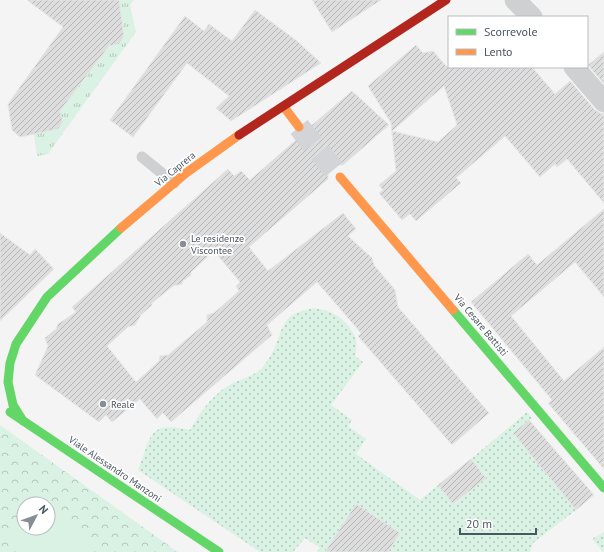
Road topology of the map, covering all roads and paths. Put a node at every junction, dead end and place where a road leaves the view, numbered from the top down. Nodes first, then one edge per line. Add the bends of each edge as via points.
1 (446, 0) edge
2 (515, 0) edge
3 (531, 16) edge
4 (575, 68) edge
5 (604, 102) edge
6 (284, 107) junction
7 (299, 127) tunnel mouth
8 (142, 157) dead end
9 (340, 177) tunnel mouth
10 (174, 183) junction
11 (0, 404) edge
12 (23, 421) junction
13 (604, 488) edge
14 (219, 552) edge

1 - 6 street, Via Caprera
2 - 3 street
4 - 5 street
6 - 7 street
6 - 10 street, Via Caprera via 236,137
8 - 10 lane
9 - 13 street, Via Cesare Battisti
10 - 12 street, Via Caprera via 47,297 16,344 8,382 13,405
11 - 12 street, Viale Alessandro Manzoni
12 - 14 street, Viale Alessandro Manzoni

